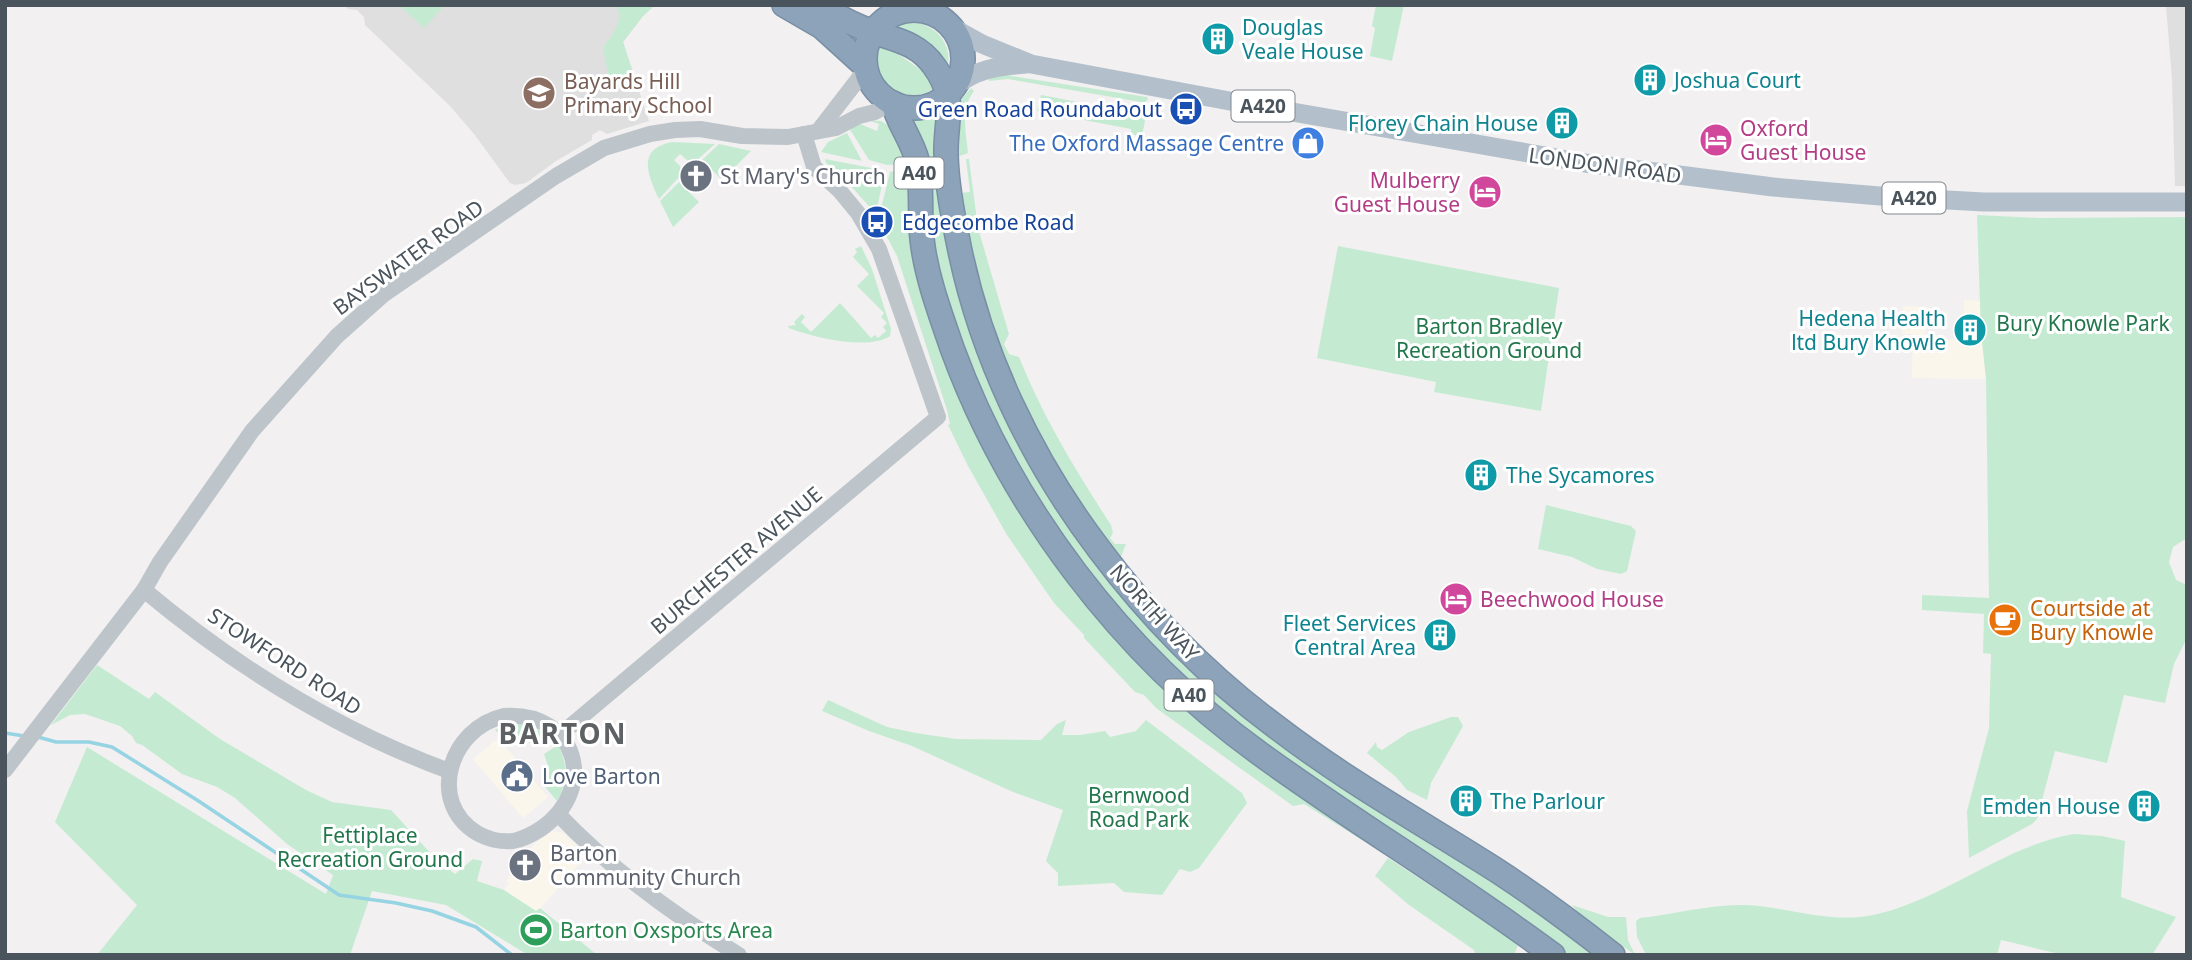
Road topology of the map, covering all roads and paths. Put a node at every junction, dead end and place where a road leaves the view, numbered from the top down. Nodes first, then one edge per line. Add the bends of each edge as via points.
1 (784, 5) edge
2 (820, 5) edge
3 (848, 5) edge
4 (895, 12) edge
5 (948, 18) edge
6 (873, 32) junction
7 (1031, 64) junction
8 (866, 67) junction
9 (951, 91) junction
10 (892, 103) junction
11 (811, 132) junction
12 (2187, 202) edge
13 (144, 590) junction
14 (561, 734) junction
15 (5, 770) edge
16 (449, 771) junction
17 (558, 814) junction
18 (739, 955) edge
19 (1553, 955) edge
20 (1614, 955) edge

1 - 8 highway via 822,27
2 - 6 highway
3 - 4 highway
4 - 5 highway via 921,11
4 - 6 highway
5 - 7 main road, LONDON ROAD / A420 via 982,44
5 - 9 highway via 963,46 964,62
6 - 8 highway via 867,44
6 - 9 highway via 917,49
7 - 9 main road, LONDON ROAD / A420 via 978,72
7 - 12 main road, LONDON ROAD / A420 via 1554,159 1718,181 1971,202
8 - 10 highway via 878,93
8 - 11 street
9 - 10 highway via 920,108
9 - 20 highway, NORTH WAY / A40 via 946,153 950,195 981,326 1033,446 1098,548 1182,646 1275,727 1541,900
10 - 11 street, BAYSWATER ROAD via 836,128
10 - 19 highway, NORTH WAY / A40 via 917,157 923,251 953,351 1006,463 1074,570 1136,644 1227,729
11 - 13 street, BAYSWATER ROAD via 765,137 687,129 613,144 585,157 432,260 352,321 271,407 195,510
11 - 14 street, BURCHESTER AVENUE via 814,167 858,213 878,248 938,417
13 - 15 street, BAYSWATER ROAD
13 - 16 street, STOWFORD ROAD via 196,631 312,708 394,750
14 - 16 street via 533,718 498,718 465,740
14 - 17 street via 574,775 569,798
16 - 17 street via 454,811 471,829 490,839 526,837
17 - 18 street via 633,882

